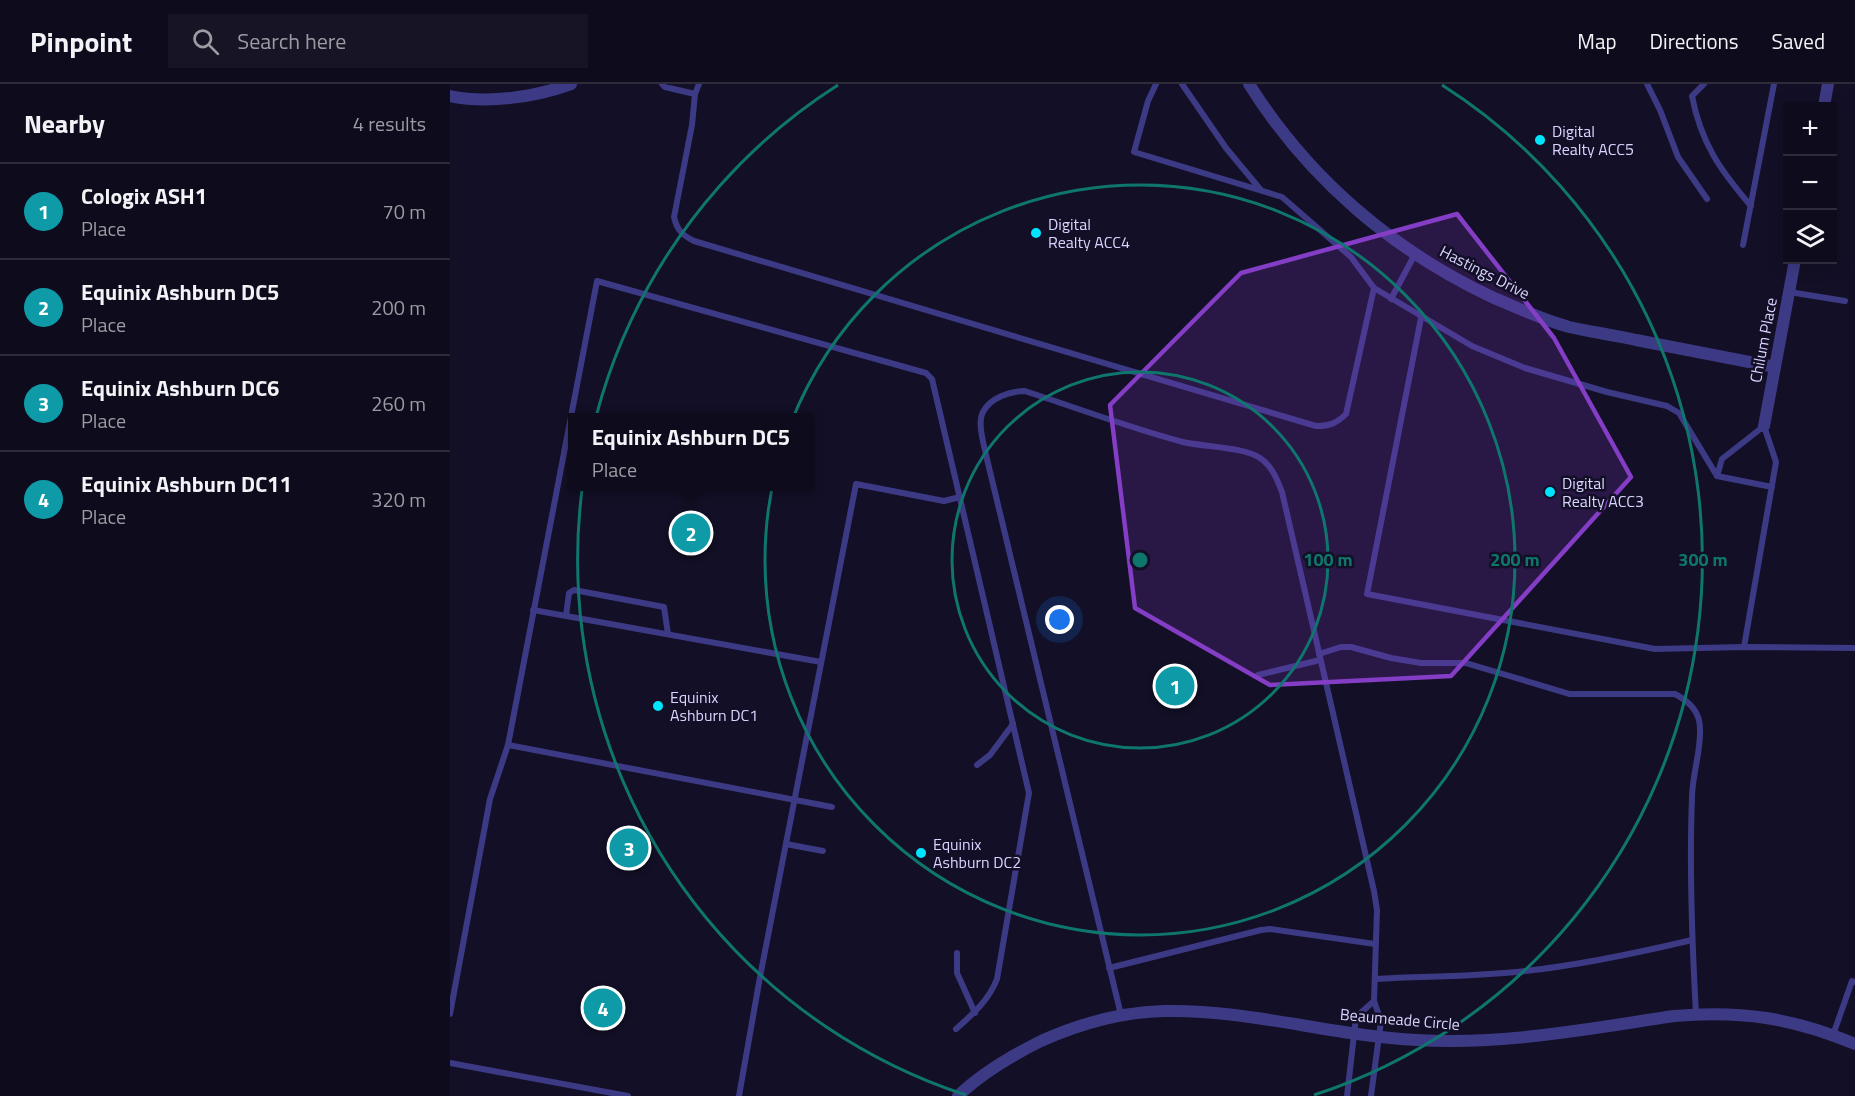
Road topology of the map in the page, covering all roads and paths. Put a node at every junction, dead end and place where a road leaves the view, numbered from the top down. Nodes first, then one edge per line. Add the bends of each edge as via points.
1 (571, 84) edge
2 (662, 84) edge
3 (699, 84) edge
4 (1156, 84) edge
5 (1182, 84) edge
6 (1249, 84) edge
7 (1647, 84) edge
8 (1704, 84) edge
9 (1774, 84) edge
10 (1828, 84) edge
11 (695, 94) junction
12 (450, 96) edge
13 (1825, 102) edge
14 (1260, 190) junction
15 (1707, 199) dead end
16 (1751, 206) junction
17 (1743, 245) dead end
18 (1415, 254) junction
19 (1794, 264) edge
20 (1374, 288) junction
21 (1789, 292) junction
22 (1391, 299) junction
23 (1845, 301) dead end
24 (1421, 318) junction
25 (1775, 367) junction
26 (571, 413) edge
27 (1764, 426) junction
28 (568, 430) edge
29 (1717, 476) junction
30 (1772, 487) junction
31 (960, 497) junction
32 (533, 610) junction
33 (566, 616) junction
34 (668, 634) junction
35 (1744, 647) junction
36 (1855, 648) edge
37 (1319, 657) junction
38 (821, 662) junction
39 (1258, 675) dead end
40 (1013, 724) junction
41 (508, 745) junction
42 (977, 765) dead end
43 (794, 800) junction
44 (832, 807) dead end
45 (786, 844) junction
46 (824, 851) dead end
47 (1692, 940) junction
48 (1376, 944) junction
49 (957, 953) dead end
50 (1109, 968) junction
51 (1374, 979) junction
52 (1855, 982) edge
53 (1374, 1002) junction
54 (975, 1012) junction
55 (450, 1014) edge
56 (1696, 1014) junction
57 (1121, 1015) junction
58 (956, 1029) dead end
59 (1354, 1034) junction
60 (1833, 1035) junction
61 (1380, 1037) junction
62 (1855, 1044) edge
63 (450, 1063) edge
64 (628, 1096) edge
65 (739, 1096) edge
66 (958, 1096) edge
67 (1347, 1096) edge
68 (1371, 1096) edge

1 - 12 street via 534,95 500,99
2 - 11 lane
3 - 11 lane
4 - 14 lane via 1134,152
5 - 14 lane
6 - 18 street, Hastings Drive via 1306,162 1368,220
7 - 15 lane via 1678,157
8 - 16 lane via 1692,96 1697,122 1722,171
9 - 16 lane
10 - 13 street
11 - 20 lane via 674,216 683,235 694,241 1316,426 1329,426 1346,414
14 - 20 lane via 1282,197 1351,257
16 - 17 lane
18 - 22 lane
18 - 25 street, Hastings Drive via 1473,288 1559,324
19 - 21 street, Chilum Place
20 - 22 lane
21 - 23 lane
21 - 25 street, Chilum Place
22 - 24 lane
24 - 29 lane via 1472,346 1526,368 1667,406 1679,413
24 - 35 lane via 1367,594 1655,649
25 - 27 street, Chilum Place
26 - 31 lane via 597,281 926,373 932,379
27 - 29 lane via 1722,459
27 - 30 lane via 1776,462
28 - 32 lane
29 - 30 lane
30 - 35 lane
31 - 38 lane via 944,501 856,484
31 - 40 lane
32 - 33 lane
32 - 41 lane
33 - 34 lane
33 - 34 lane via 569,593 574,590 664,607
34 - 38 lane
35 - 36 lane
37 - 39 lane
37 - 47 lane via 1351,647 1421,663 1466,663 1570,694 1676,694 1686,700 1695,710 1700,729 1692,787
37 - 48 lane via 1374,891
37 - 50 lane via 1282,492 1269,465 1259,457 1245,451 1184,442 1024,391 1004,395 983,412 986,455
38 - 43 lane
40 - 42 lane via 990,755
40 - 54 lane via 1029,793 997,979 992,993
41 - 43 lane
41 - 55 lane via 490,799
43 - 44 lane
43 - 45 lane
45 - 46 lane
45 - 65 lane
47 - 51 lane via 1628,956 1522,972
47 - 56 lane
48 - 50 lane via 1270,929
48 - 51 lane
49 - 54 lane via 957,973
50 - 57 lane
51 - 53 lane
52 - 60 lane via 1852,981
53 - 59 lane via 1356,1017
53 - 61 lane via 1381,1021
54 - 58 lane
56 - 60 street, Beaumeade Circle via 1778,1018
56 - 61 street, Beaumeade Circle via 1502,1040
57 - 59 street, Beaumeade Circle via 1206,1012
57 - 66 street, Beaumeade Circle via 1074,1028 1029,1047 990,1070
59 - 61 street, Beaumeade Circle
59 - 67 lane
60 - 62 street, Beaumeade Circle
61 - 68 lane
63 - 64 lane

